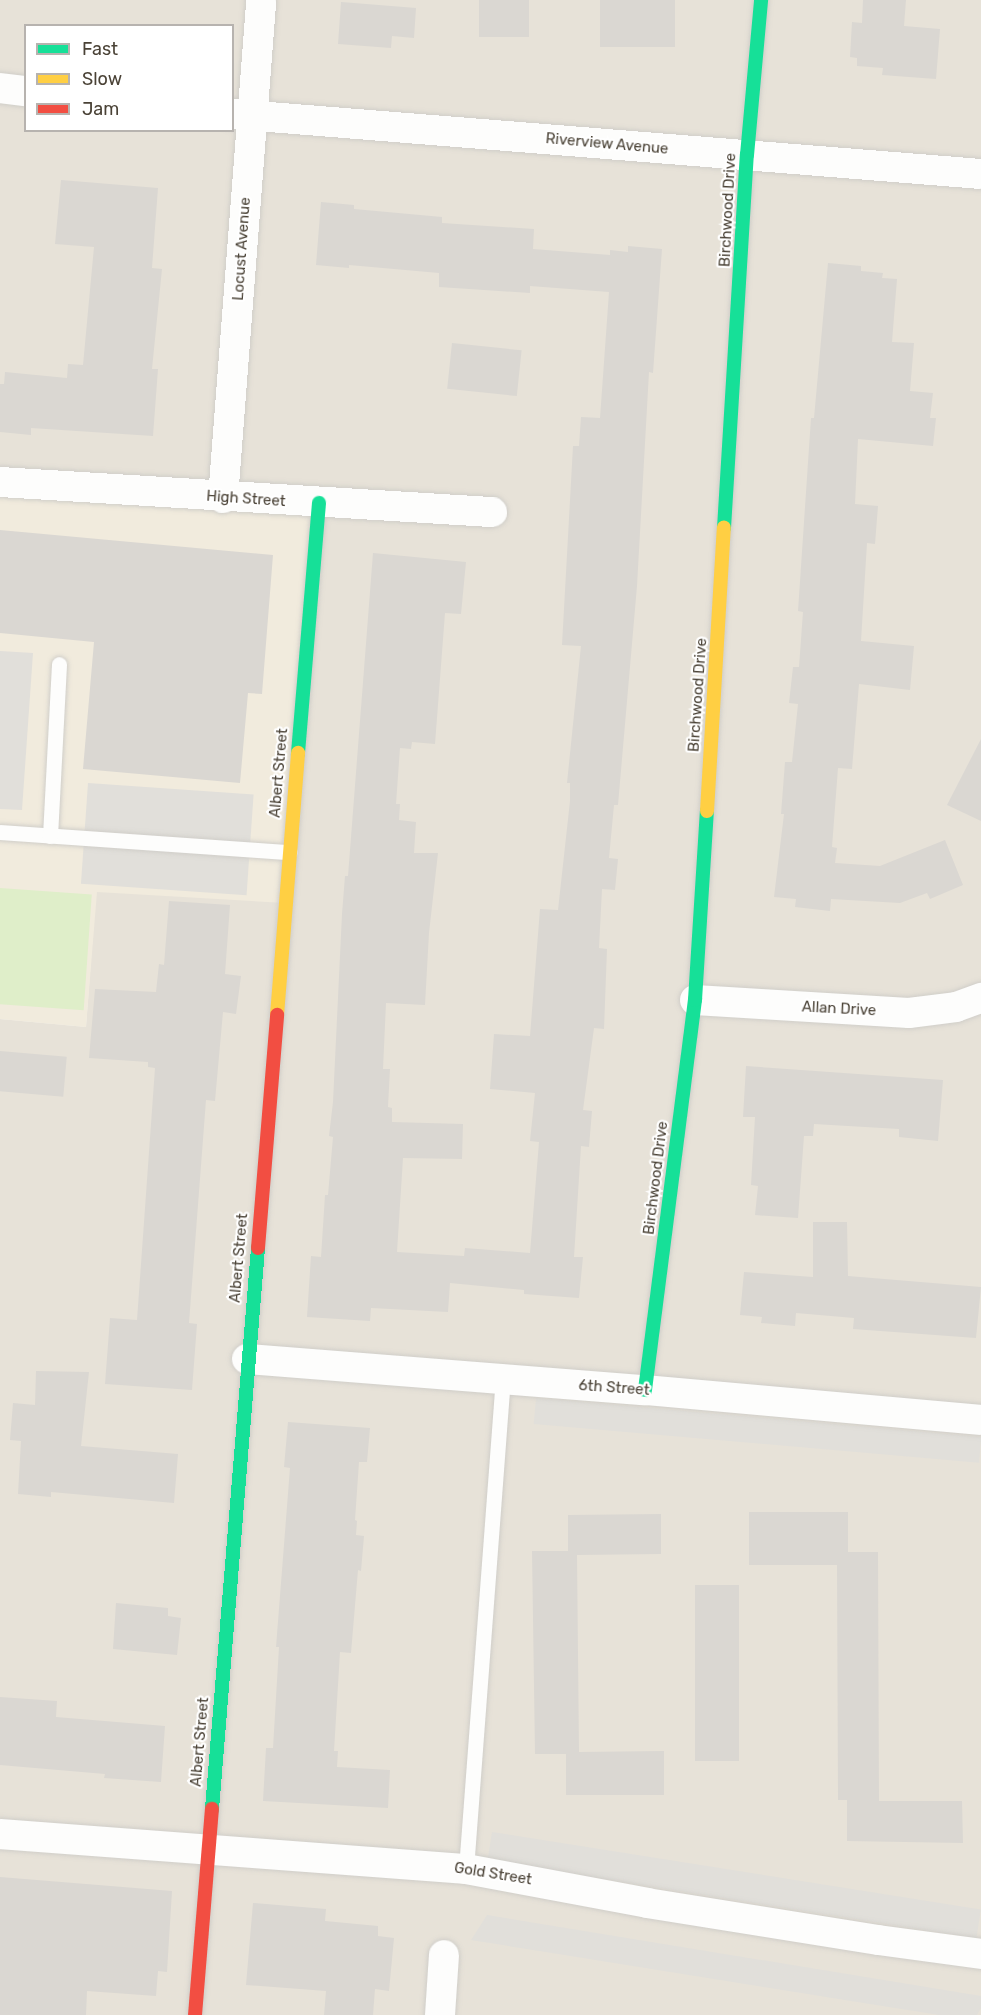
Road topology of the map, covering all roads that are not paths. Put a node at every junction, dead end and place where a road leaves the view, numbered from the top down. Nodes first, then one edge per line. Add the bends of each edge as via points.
1 (261, 0) edge
2 (761, 0) edge
3 (0, 88) edge
4 (24, 91) edge
5 (242, 115) edge
6 (747, 155) junction
7 (981, 174) edge
8 (0, 482) edge
9 (223, 498) junction
10 (319, 503) junction
11 (492, 512) dead end
12 (59, 664) dead end
13 (0, 832) edge
14 (50, 836) junction
15 (289, 852) junction
16 (981, 998) edge
17 (695, 1000) junction
18 (248, 1359) junction
19 (503, 1380) junction
20 (645, 1390) junction
21 (981, 1420) edge
22 (0, 1834) edge
23 (208, 1851) junction
24 (466, 1869) junction
25 (981, 1954) edge
26 (444, 1955) dead end
27 (195, 2015) edge
28 (440, 2015) edge

1 - 5 street, Locust Avenue
2 - 6 street, Birchwood Drive
3 - 4 street
5 - 6 street, Riverview Avenue
5 - 9 street, Locust Avenue
6 - 7 street, Riverview Avenue
6 - 17 street, Birchwood Drive
8 - 9 street, High Street
9 - 10 street, High Street
10 - 11 street, High Street
10 - 15 street, Albert Street
12 - 14 lane
13 - 14 lane
14 - 15 lane
15 - 18 street, Albert Street
16 - 17 street, Allan Drive via 956,1007 909,1013
17 - 20 street, Birchwood Drive
18 - 19 street, 6th Street
18 - 23 street, Albert Street
19 - 20 street, 6th Street
19 - 24 lane
20 - 21 street, 6th Street
22 - 23 street, Gold Street
23 - 24 street, Gold Street
23 - 27 street, Albert Street
24 - 25 street, Gold Street via 647,1903
26 - 28 street

